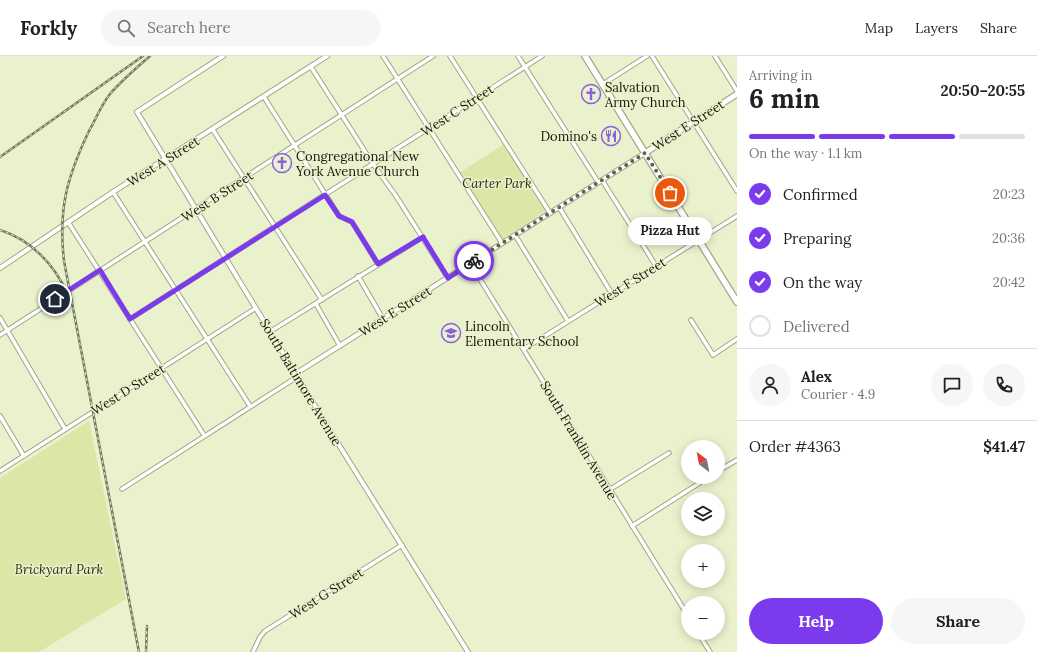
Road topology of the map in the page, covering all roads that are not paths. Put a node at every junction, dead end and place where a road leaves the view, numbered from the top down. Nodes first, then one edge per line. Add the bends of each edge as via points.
1 (223, 56) edge
2 (327, 56) edge
3 (383, 56) edge
4 (433, 56) edge
5 (450, 56) edge
6 (518, 56) edge
7 (542, 56) edge
8 (585, 56) edge
9 (647, 56) edge
10 (652, 56) edge
11 (715, 56) edge
12 (311, 67) junction
13 (525, 67) junction
14 (398, 79) junction
15 (603, 84) junction
16 (737, 92) edge
17 (264, 97) junction
18 (477, 97) junction
19 (342, 116) junction
20 (694, 122) junction
21 (430, 127) junction
22 (213, 130) junction
23 (294, 146) junction
24 (645, 153) junction
25 (166, 159) junction
26 (373, 164) junction
27 (245, 178) junction
28 (600, 181) junction
29 (737, 191) edge
30 (113, 192) junction
31 (325, 195) junction
32 (559, 207) junction
33 (196, 209) junction
34 (550, 213) junction
35 (737, 216) edge
36 (68, 222) junction
37 (276, 226) junction
38 (515, 235) junction
39 (423, 237) junction
40 (698, 240) junction
41 (145, 241) junction
42 (502, 243) junction
43 (226, 259) junction
44 (470, 263) junction
45 (378, 264) junction
46 (656, 266) junction
47 (0, 268) edge
48 (100, 270) junction
49 (358, 276) junction
50 (448, 278) junction
51 (176, 290) junction
52 (612, 294) junction
53 (322, 300) junction
54 (737, 302) edge
55 (316, 304) junction
56 (256, 308) junction
57 (0, 318) edge
58 (130, 319) junction
59 (383, 319) junction
60 (691, 320) dead end
61 (568, 321) junction
62 (8, 330) junction
63 (271, 332) junction
64 (0, 335) edge
65 (207, 338) junction
66 (737, 339) edge
67 (340, 346) junction
68 (524, 349) junction
69 (161, 368) junction
70 (296, 376) junction
71 (250, 406) junction
72 (0, 416) edge
73 (66, 429) junction
74 (204, 435) junction
75 (669, 452) dead end
76 (24, 456) junction
77 (737, 460) edge
78 (725, 467) edge
79 (0, 471) edge
80 (698, 484) edge
81 (122, 489) dead end
82 (609, 490) junction
83 (632, 526) junction
84 (402, 545) junction
85 (681, 605) edge
86 (702, 640) edge
87 (253, 652) edge
88 (468, 652) edge
89 (710, 652) edge

1 - 25 street, South Baltimore Avenue via 137,112
2 - 12 street, West A Street
3 - 14 street
4 - 14 street, West B Street
5 - 18 street
6 - 13 street
7 - 13 street, West C Street
8 - 15 highway
9 - 15 street
10 - 20 street
11 - 16 street
12 - 17 street, West A Street
12 - 19 street
13 - 18 street, West C Street
13 - 28 street
14 - 19 street, West B Street
14 - 21 street
15 - 24 highway
16 - 20 main road, West E Street
17 - 22 street, West A Street
17 - 23 street
18 - 21 street, West C Street
18 - 34 street
19 - 23 street, West B Street
19 - 26 street
20 - 24 main road, West E Street
20 - 29 street
21 - 26 street, West C Street
21 - 42 street
22 - 25 street, West A Street
22 - 27 street
23 - 27 street, West B Street
23 - 31 street
24 - 28 street, West E Street
24 - 40 highway
25 - 30 street, West A Street
25 - 33 street, South Baltimore Avenue
26 - 31 street, West C Street
26 - 39 street
27 - 33 street, West B Street
27 - 37 street
28 - 32 street, West E Street
28 - 46 street
30 - 36 street, West A Street
30 - 41 street
31 - 37 street, West C Street
31 - 45 street via 339,216 352,222
32 - 34 street, West E Street
32 - 52 street
33 - 41 street, West B Street
33 - 43 street, South Baltimore Avenue
34 - 38 street, West E Street
35 - 40 street, West F Street
36 - 47 street, West A Street
36 - 48 street
37 - 43 street, West C Street
37 - 53 street
38 - 42 street, West E Street
38 - 61 street
39 - 45 street
39 - 50 street
40 - 46 street, West F Street
40 - 54 highway
41 - 48 street, West B Street
41 - 51 street
42 - 44 street, West E Street
43 - 51 street, West C Street
43 - 56 street, South Baltimore Avenue
44 - 50 street, West E Street
44 - 68 street, South Franklin Avenue
45 - 49 street
46 - 52 street, West F Street
48 - 58 street
48 - 62 street, West B Street
49 - 53 street
49 - 59 street
50 - 59 street, West E Street
51 - 58 street, West C Street
51 - 65 street
52 - 61 street, West F Street
53 - 55 street
55 - 63 street
55 - 67 street
56 - 63 street, South Baltimore Avenue
56 - 65 street, West D Street
57 - 62 street
58 - 69 street
59 - 67 street, West E Street
60 - 66 street via 713,356
61 - 68 street, West F Street
62 - 64 street, West B Street
62 - 73 street
63 - 70 street, South Baltimore Avenue
65 - 69 street, West D Street
65 - 71 street
67 - 70 street, West E Street
68 - 82 street, South Franklin Avenue
69 - 73 street, West D Street
69 - 74 street
70 - 71 street, West E Street
70 - 84 street, South Baltimore Avenue
71 - 74 street, West E Street
72 - 76 street
73 - 76 street, West D Street
74 - 81 street, West E Street
75 - 82 street
76 - 79 street, West D Street
77 - 78 street
80 - 83 street
82 - 83 street, South Franklin Avenue
83 - 85 street, South Franklin Avenue
84 - 87 street, West G Street via 266,631 254,646
84 - 88 street, South Baltimore Avenue
86 - 89 street

